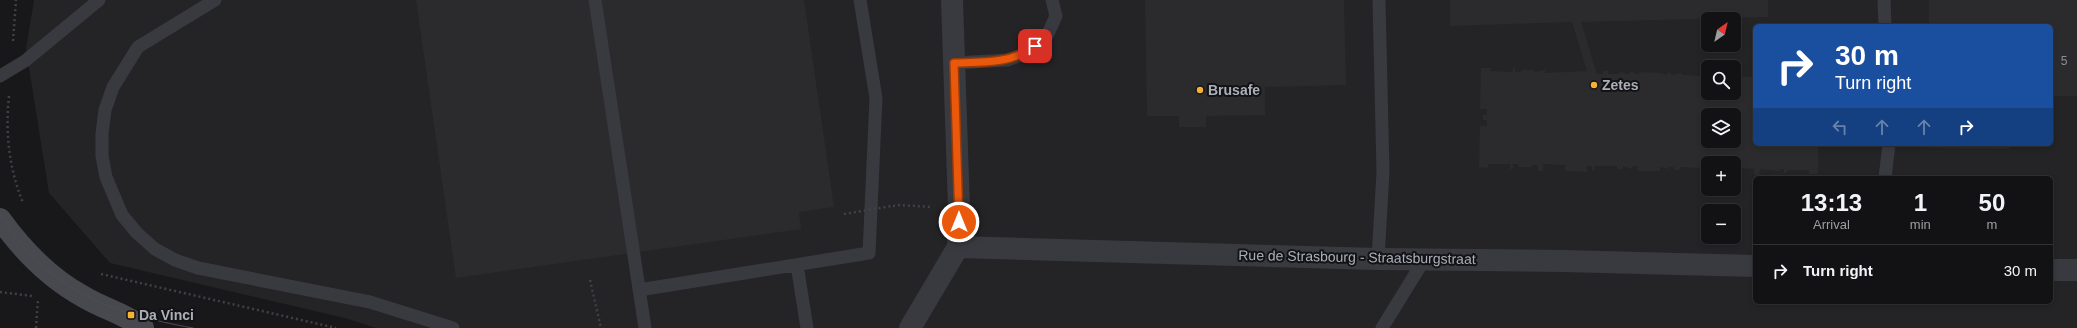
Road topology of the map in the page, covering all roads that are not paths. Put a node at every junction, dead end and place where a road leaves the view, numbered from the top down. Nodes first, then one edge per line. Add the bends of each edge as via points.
1 (99, 0) edge
2 (215, 0) edge
3 (595, 0) edge
4 (860, 0) edge
5 (952, 0) edge
6 (1052, 0) edge
7 (1379, 0) edge
8 (1884, 0) edge
9 (1885, 24) edge
10 (954, 63) junction
11 (0, 76) edge
12 (1889, 146) edge
13 (1885, 176) edge
14 (0, 219) edge
15 (958, 247) junction
16 (1378, 259) junction
17 (1424, 260) junction
18 (797, 265) junction
19 (1753, 266) edge
20 (2053, 270) edge
21 (2077, 270) edge
22 (639, 290) junction
23 (144, 328) edge
24 (453, 328) edge
25 (645, 328) edge
26 (807, 328) edge
27 (910, 328) edge
28 (1382, 328) edge

1 - 11 lane via 25,61
2 - 24 lane via 138,47 113,87 105,110 102,156 106,177 122,215 155,249 198,268 370,302
3 - 22 lane
4 - 18 lane via 876,98 869,253
5 - 10 street
6 - 10 lane via 1056,16 1046,38 1025,54 1006,60
7 - 16 lane via 1383,172
8 - 9 lane
10 - 15 street
12 - 13 lane
14 - 23 main road via 25,252 48,274 85,298 130,317
15 - 16 street, Rue de Strasbourg - Straatsburgstraat
15 - 27 street
16 - 17 street, Rue de Strasbourg - Straatsburgstraat
17 - 19 street, Rue de Strasbourg - Straatsburgstraat
17 - 28 lane
18 - 22 lane
18 - 26 lane
20 - 21 street
22 - 25 lane

